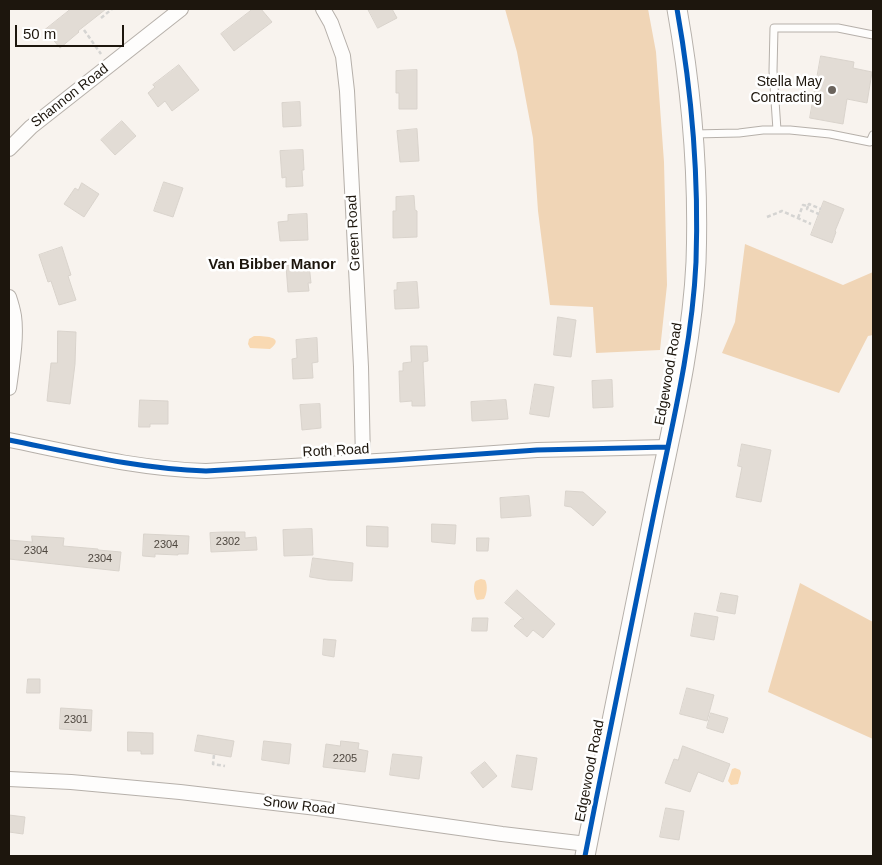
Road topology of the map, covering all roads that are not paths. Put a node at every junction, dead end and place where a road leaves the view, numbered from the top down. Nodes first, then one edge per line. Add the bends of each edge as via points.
1 (181, 9) edge
2 (323, 9) edge
3 (677, 9) edge
4 (873, 35) edge
5 (777, 130) junction
6 (694, 134) junction
7 (873, 135) edge
8 (9, 149) edge
9 (9, 297) edge
10 (9, 388) edge
11 (9, 440) edge
12 (668, 447) junction
13 (363, 461) junction
14 (9, 779) edge
15 (586, 850) edge

1 - 8 street, Shannon Road via 31,127
2 - 13 street, Green Road via 343,56 347,91
3 - 6 street, Edgewood Road
4 - 5 lane via 838,28 774,28
5 - 6 lane
5 - 7 lane via 830,134 870,142
6 - 12 street, Edgewood Road via 696,264 689,329
9 - 10 street via 14,316
11 - 13 street, Roth Road via 84,456 177,470
12 - 13 street, Roth Road via 537,450
12 - 15 street, Edgewood Road
14 - 15 street, Snow Road via 180,792 317,808 494,833

